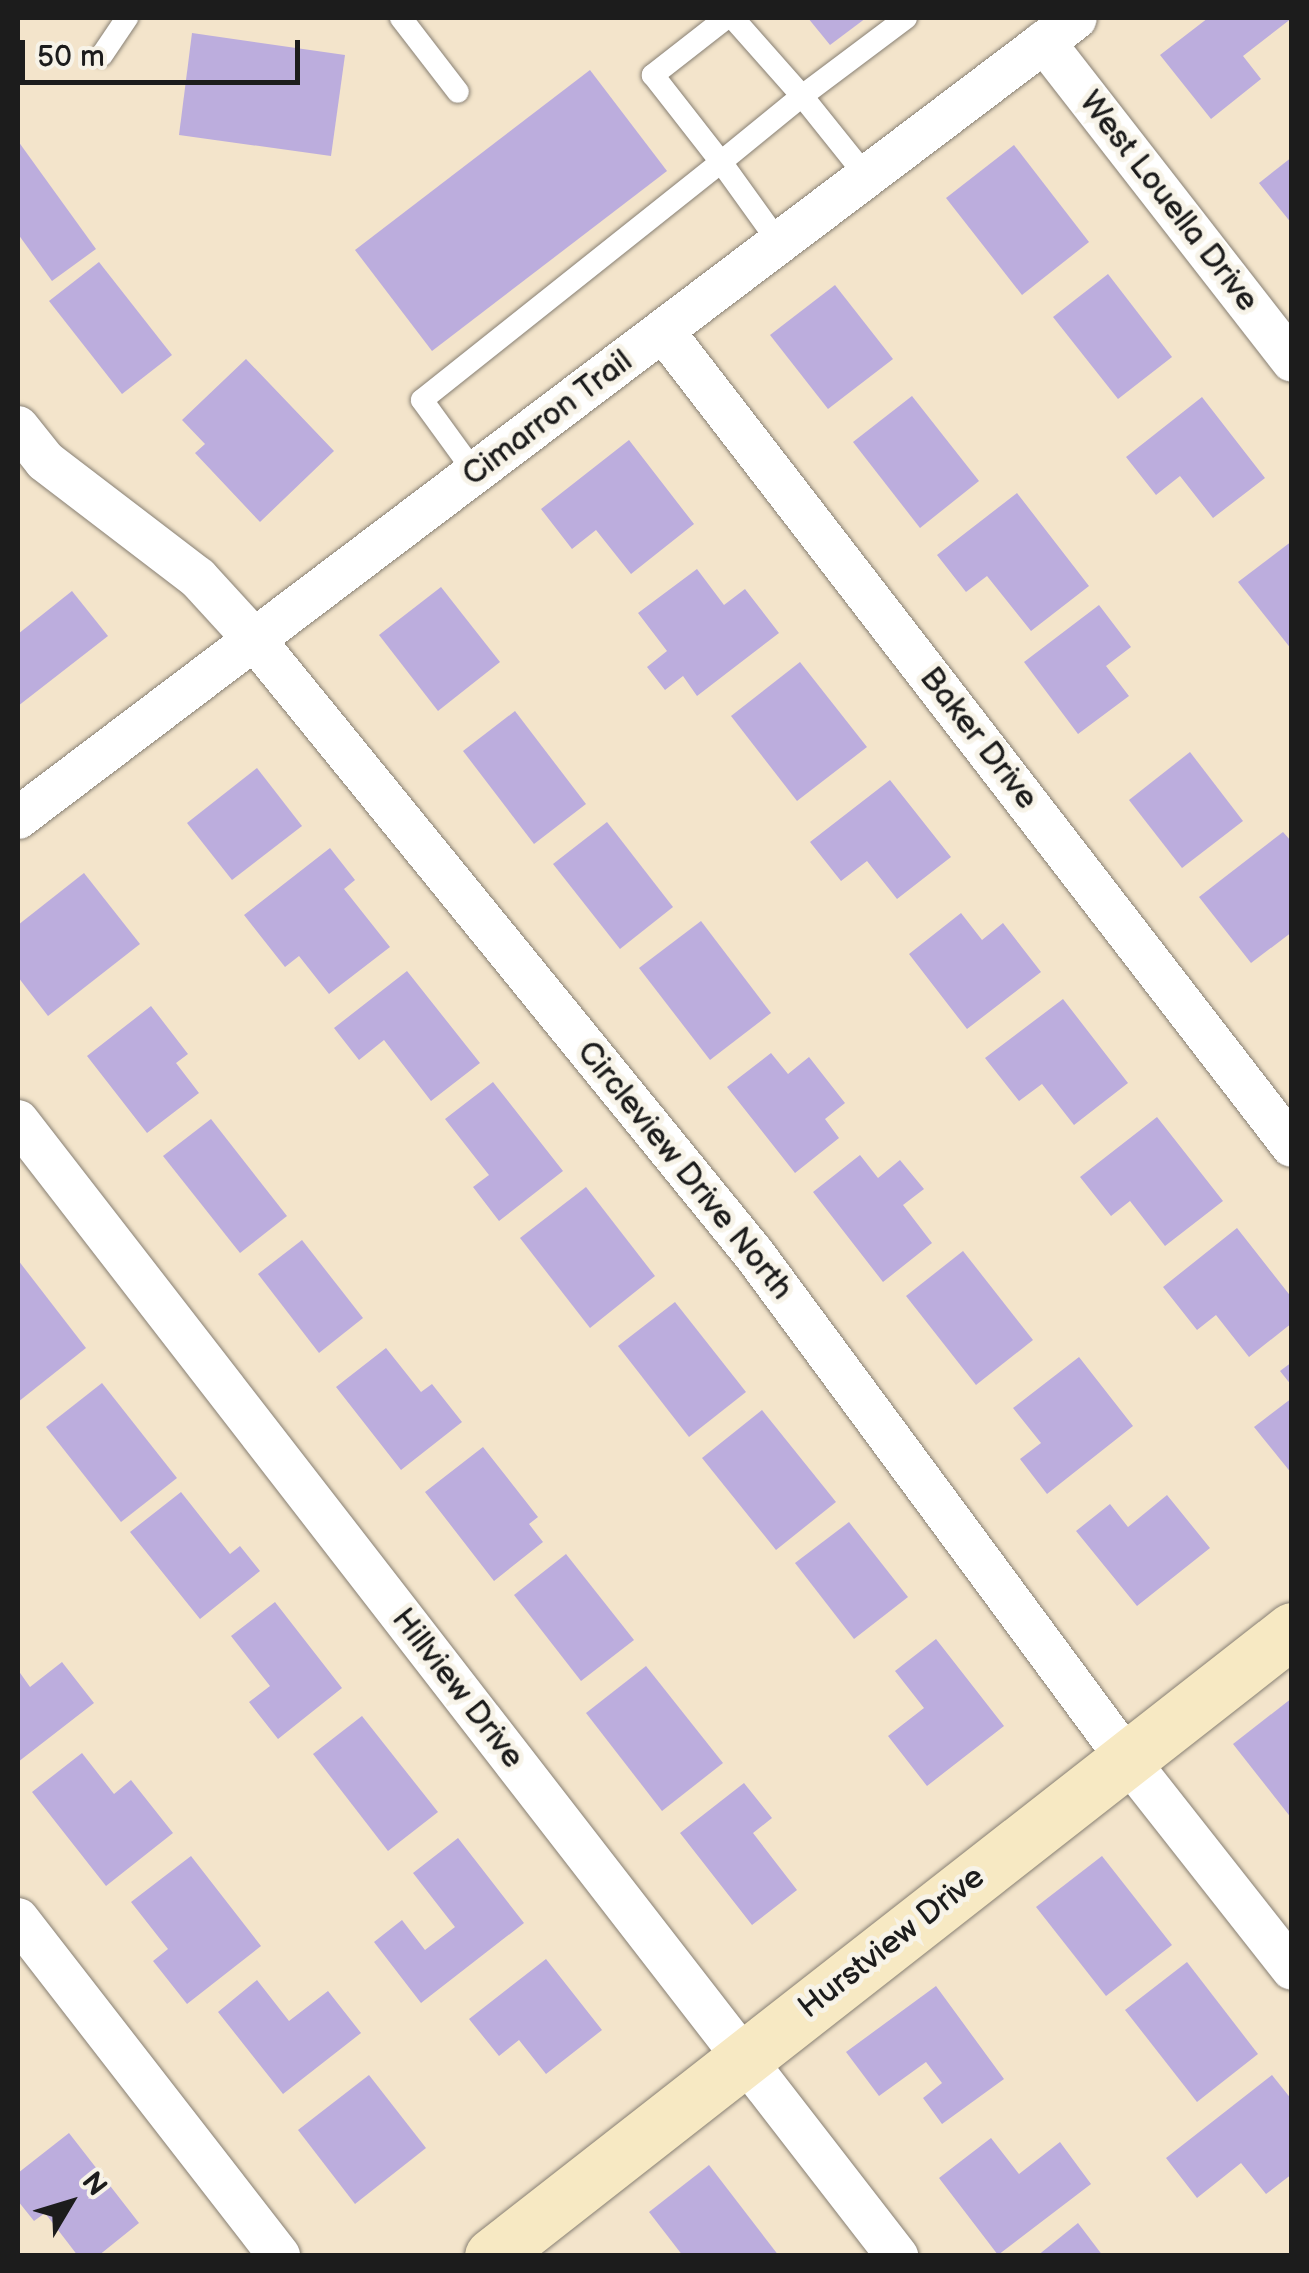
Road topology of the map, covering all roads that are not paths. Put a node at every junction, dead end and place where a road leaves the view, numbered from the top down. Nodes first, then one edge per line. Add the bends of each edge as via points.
1 (126, 18) edge
2 (400, 18) edge
3 (729, 18) edge
4 (906, 18) edge
5 (1060, 30) edge
6 (102, 55) dead end
7 (458, 92) dead end
8 (802, 96) junction
9 (720, 162) junction
10 (868, 177) junction
11 (780, 244) junction
12 (664, 332) junction
13 (1292, 361) edge
14 (18, 427) edge
15 (475, 473) junction
16 (253, 638) junction
17 (18, 818) edge
18 (18, 1122) edge
19 (1292, 1146) edge
20 (1292, 1630) edge
21 (1127, 1758) junction
22 (18, 1919) edge
23 (1292, 1969) edge
24 (744, 2059) junction
25 (279, 2256) edge
26 (492, 2256) edge
27 (896, 2256) edge

1 - 6 lane
2 - 7 lane
3 - 8 lane
3 - 9 lane via 653,76
4 - 8 lane
5 - 10 street, Cimarron Trail
5 - 13 street, West Louella Drive
8 - 9 lane
8 - 10 lane
9 - 11 lane
9 - 15 lane via 422,400
10 - 11 street, Cimarron Trail
11 - 12 street, Cimarron Trail
12 - 15 street, Cimarron Trail
12 - 19 street, Baker Drive
14 - 16 street, Circleview Drive North via 45,461 198,578
15 - 16 street, Cimarron Trail
16 - 17 street, Cimarron Trail
16 - 21 street, Circleview Drive North via 754,1254
18 - 24 street, Hillview Drive
20 - 21 street, Hurstview Drive
21 - 23 street, Circleview Drive North
21 - 24 street, Hurstview Drive
22 - 25 street
24 - 26 street, Hurstview Drive
24 - 27 street, Hillview Drive

